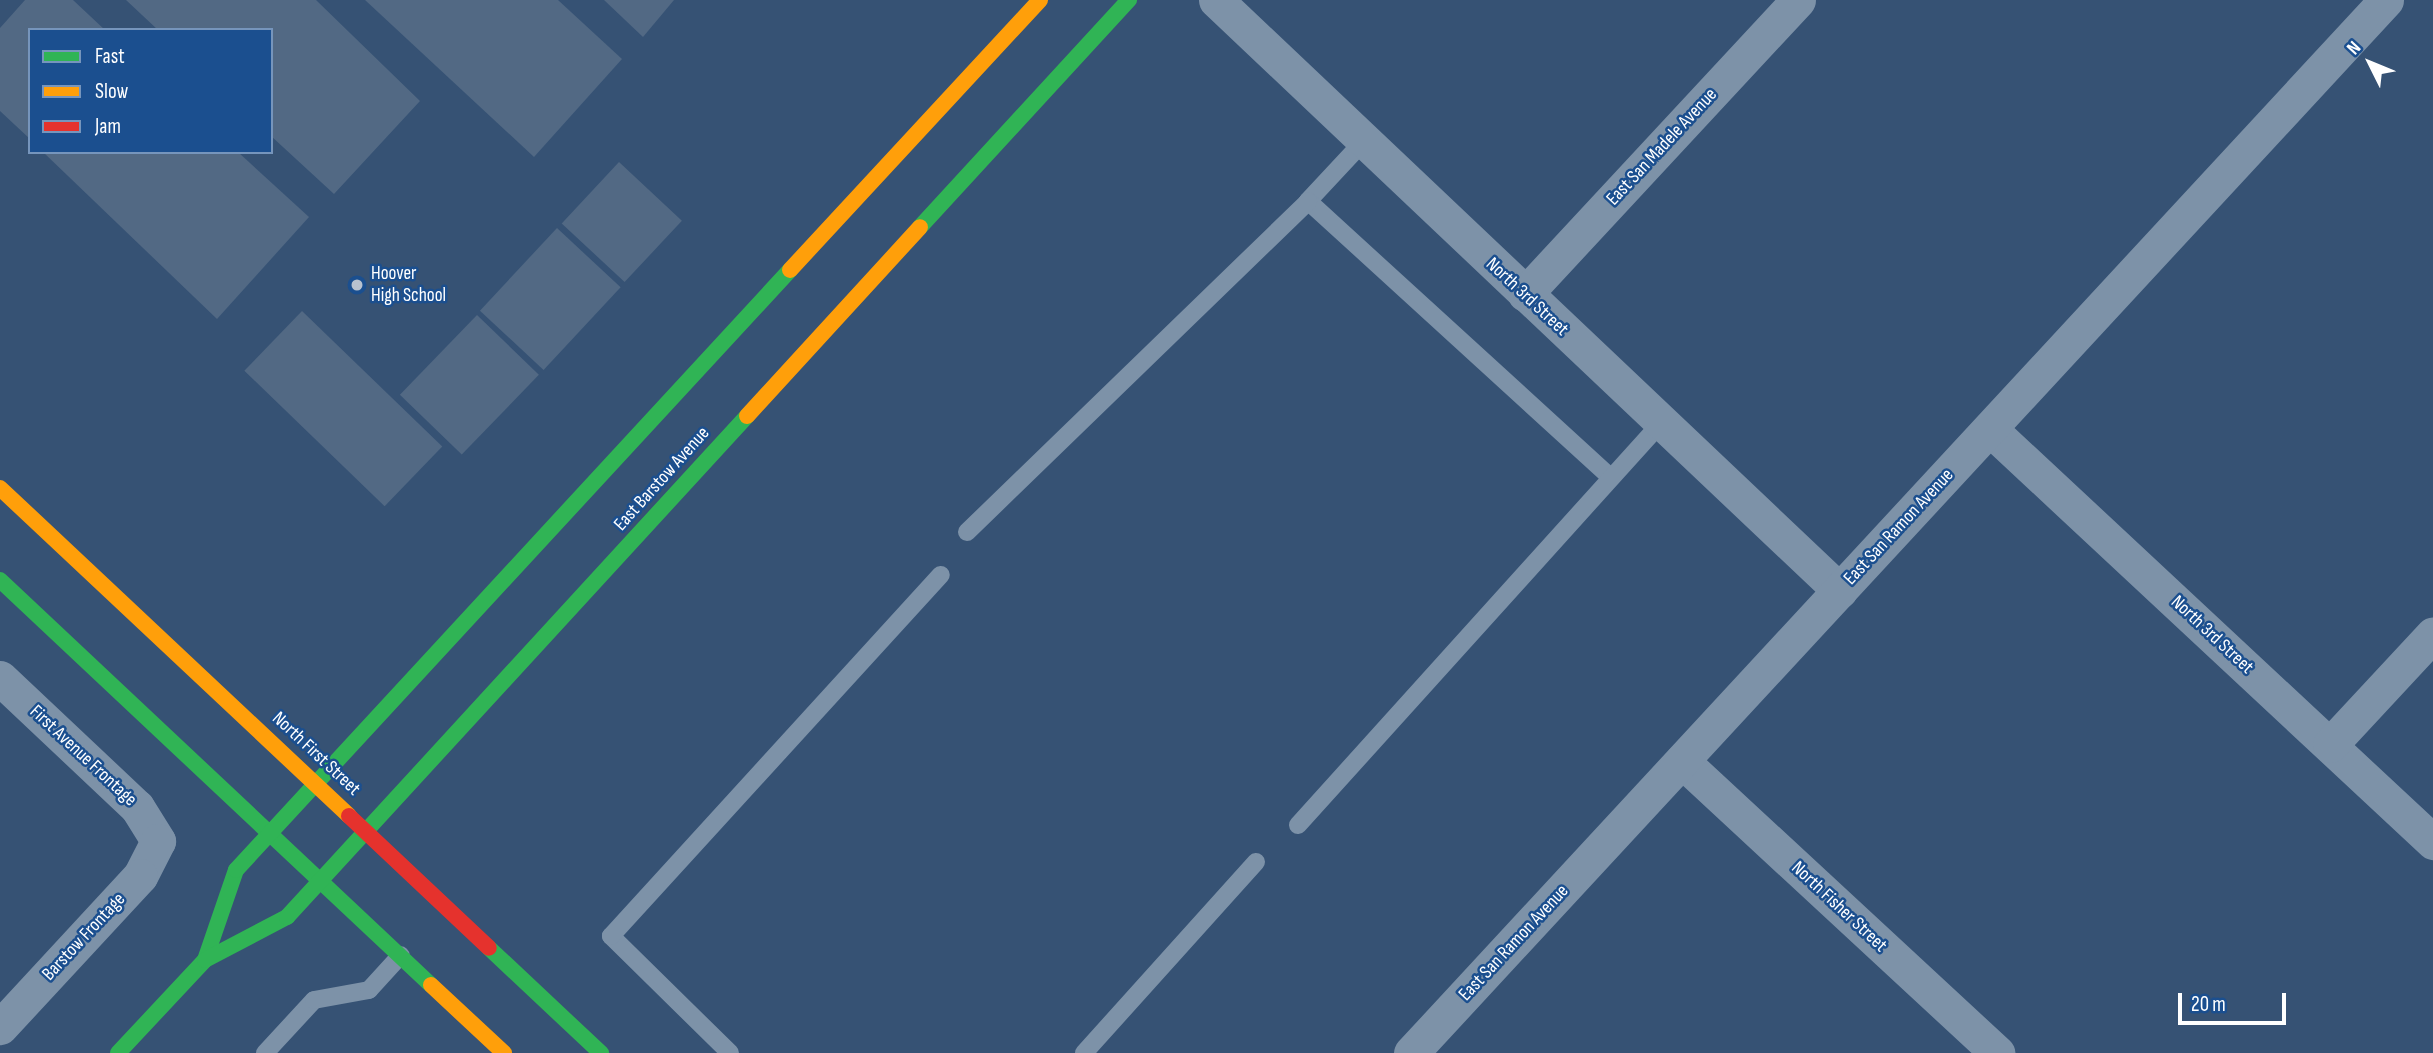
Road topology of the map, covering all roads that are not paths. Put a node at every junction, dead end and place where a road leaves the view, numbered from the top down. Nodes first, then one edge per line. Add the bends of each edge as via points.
1 (1040, 0) edge
2 (1129, 0) edge
3 (1798, 0) edge
4 (2386, 0) edge
5 (1224, 3) edge
6 (1363, 142) junction
7 (1308, 201) junction
8 (1525, 294) junction
9 (1661, 423) junction
10 (1990, 429) junction
11 (1609, 477) junction
12 (0, 488) edge
13 (967, 532) dead end
14 (941, 575) dead end
15 (0, 580) edge
16 (1840, 591) junction
17 (2433, 634) edge
18 (0, 678) edge
19 (2330, 745) junction
20 (1682, 761) junction
21 (318, 785) junction
22 (1298, 825) dead end
23 (368, 830) junction
24 (272, 834) junction
25 (158, 841) joint
26 (2433, 842) edge
27 (1256, 862) dead end
28 (322, 880) junction
29 (401, 956) junction
30 (205, 960) junction
31 (0, 1027) edge
32 (118, 1053) edge
33 (265, 1053) edge
34 (504, 1053) edge
35 (601, 1053) edge
36 (730, 1053) edge
37 (1084, 1053) edge
38 (1412, 1053) edge
39 (1997, 1053) edge

1 - 21 main road, East Barstow Avenue
2 - 23 main road, East Barstow Avenue
3 - 8 street, East San Madele Avenue
4 - 10 street, East San Ramon Avenue
5 - 6 street, North 3rd Street
6 - 7 lane
6 - 8 street, North 3rd Street
7 - 11 lane
7 - 13 lane
8 - 9 street, North 3rd Street
9 - 11 lane
9 - 16 street, North 3rd Street
10 - 16 street, East San Ramon Avenue
10 - 19 street, North 3rd Street
11 - 22 lane
12 - 21 main road, North First Street
14 - 36 lane via 611,936
15 - 24 main road
16 - 20 street, East San Ramon Avenue
17 - 19 street
18 - 25 street, First Avenue Frontage via 137,807
19 - 26 street, North 3rd Street
20 - 38 street, East San Ramon Avenue
20 - 39 street, North Fisher Street
21 - 23 main road, North First Street
21 - 24 main road, East Barstow Avenue
23 - 28 main road, East Barstow Avenue
23 - 35 main road, North First Street
24 - 28 main road
24 - 30 main road, East Barstow Avenue via 236,870
25 - 31 street, Barstow Frontage via 141,876
27 - 37 lane
28 - 29 main road
28 - 30 main road, East Barstow Avenue via 287,917
29 - 33 lane via 369,990 314,1000
29 - 34 main road
30 - 32 main road, East Barstow Avenue

